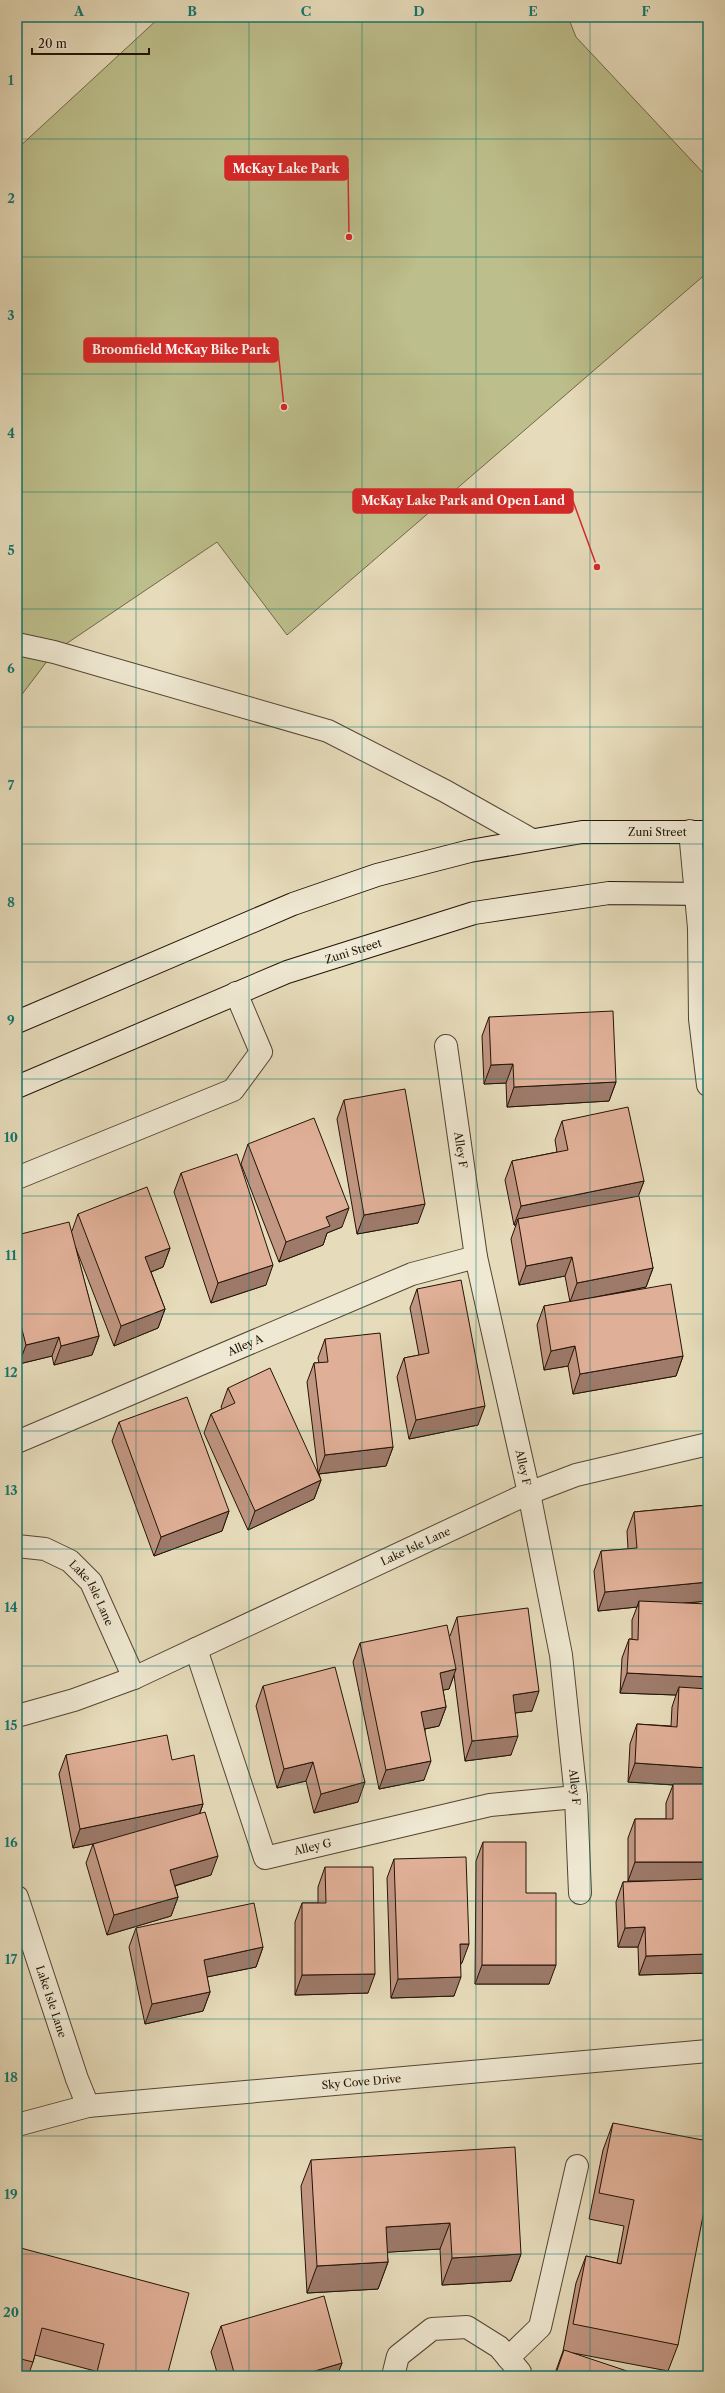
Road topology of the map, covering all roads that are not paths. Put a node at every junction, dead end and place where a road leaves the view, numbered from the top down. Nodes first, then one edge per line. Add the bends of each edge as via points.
1 (17, 644) edge
2 (699, 831) edge
3 (532, 840) junction
4 (702, 893) edge
5 (236, 993) junction
6 (17, 1022) edge
7 (446, 1046) dead end
8 (708, 1085) edge
9 (17, 1087) edge
10 (17, 1178) edge
11 (476, 1257) junction
12 (17, 1442) edge
13 (708, 1444) edge
14 (529, 1493) junction
15 (17, 1546) edge
16 (196, 1649) junction
17 (134, 1678) junction
18 (17, 1716) edge
19 (576, 1797) junction
20 (580, 1893) dead end
21 (17, 1897) edge
22 (708, 2051) edge
23 (88, 2106) junction
24 (17, 2125) edge
25 (577, 2166) dead end
26 (508, 2358) junction
27 (393, 2376) edge
28 (519, 2376) edge

1 - 3 street via 54,652 328,731 445,791
2 - 3 street, Zuni Street via 582,832
2 - 4 street
3 - 6 street, Zuni Street via 470,850 385,873 293,904
4 - 5 street, Zuni Street via 609,894 474,913 288,972
4 - 8 street via 699,928 700,1020
5 - 9 street, Zuni Street
5 - 10 street via 261,1052 233,1090
7 - 11 street, Alley F
11 - 12 street, Alley A via 412,1274
11 - 14 street, Alley F
13 - 14 street, Lake Isle Lane via 576,1475
14 - 16 street, Lake Isle Lane
14 - 19 street, Alley F via 561,1655
15 - 17 street, Lake Isle Lane via 45,1549 70,1561 91,1582
16 - 17 street, Lake Isle Lane
16 - 19 street, Alley G via 265,1858 490,1804
17 - 18 street, Lake Isle Lane via 74,1700
19 - 20 street, Alley F
21 - 23 street, Lake Isle Lane
22 - 23 street, Sky Cove Drive
23 - 24 street, Sky Cove Drive
25 - 26 street via 540,2327
26 - 27 street via 499,2347 467,2327 432,2329 398,2356
26 - 28 street via 520,2372

